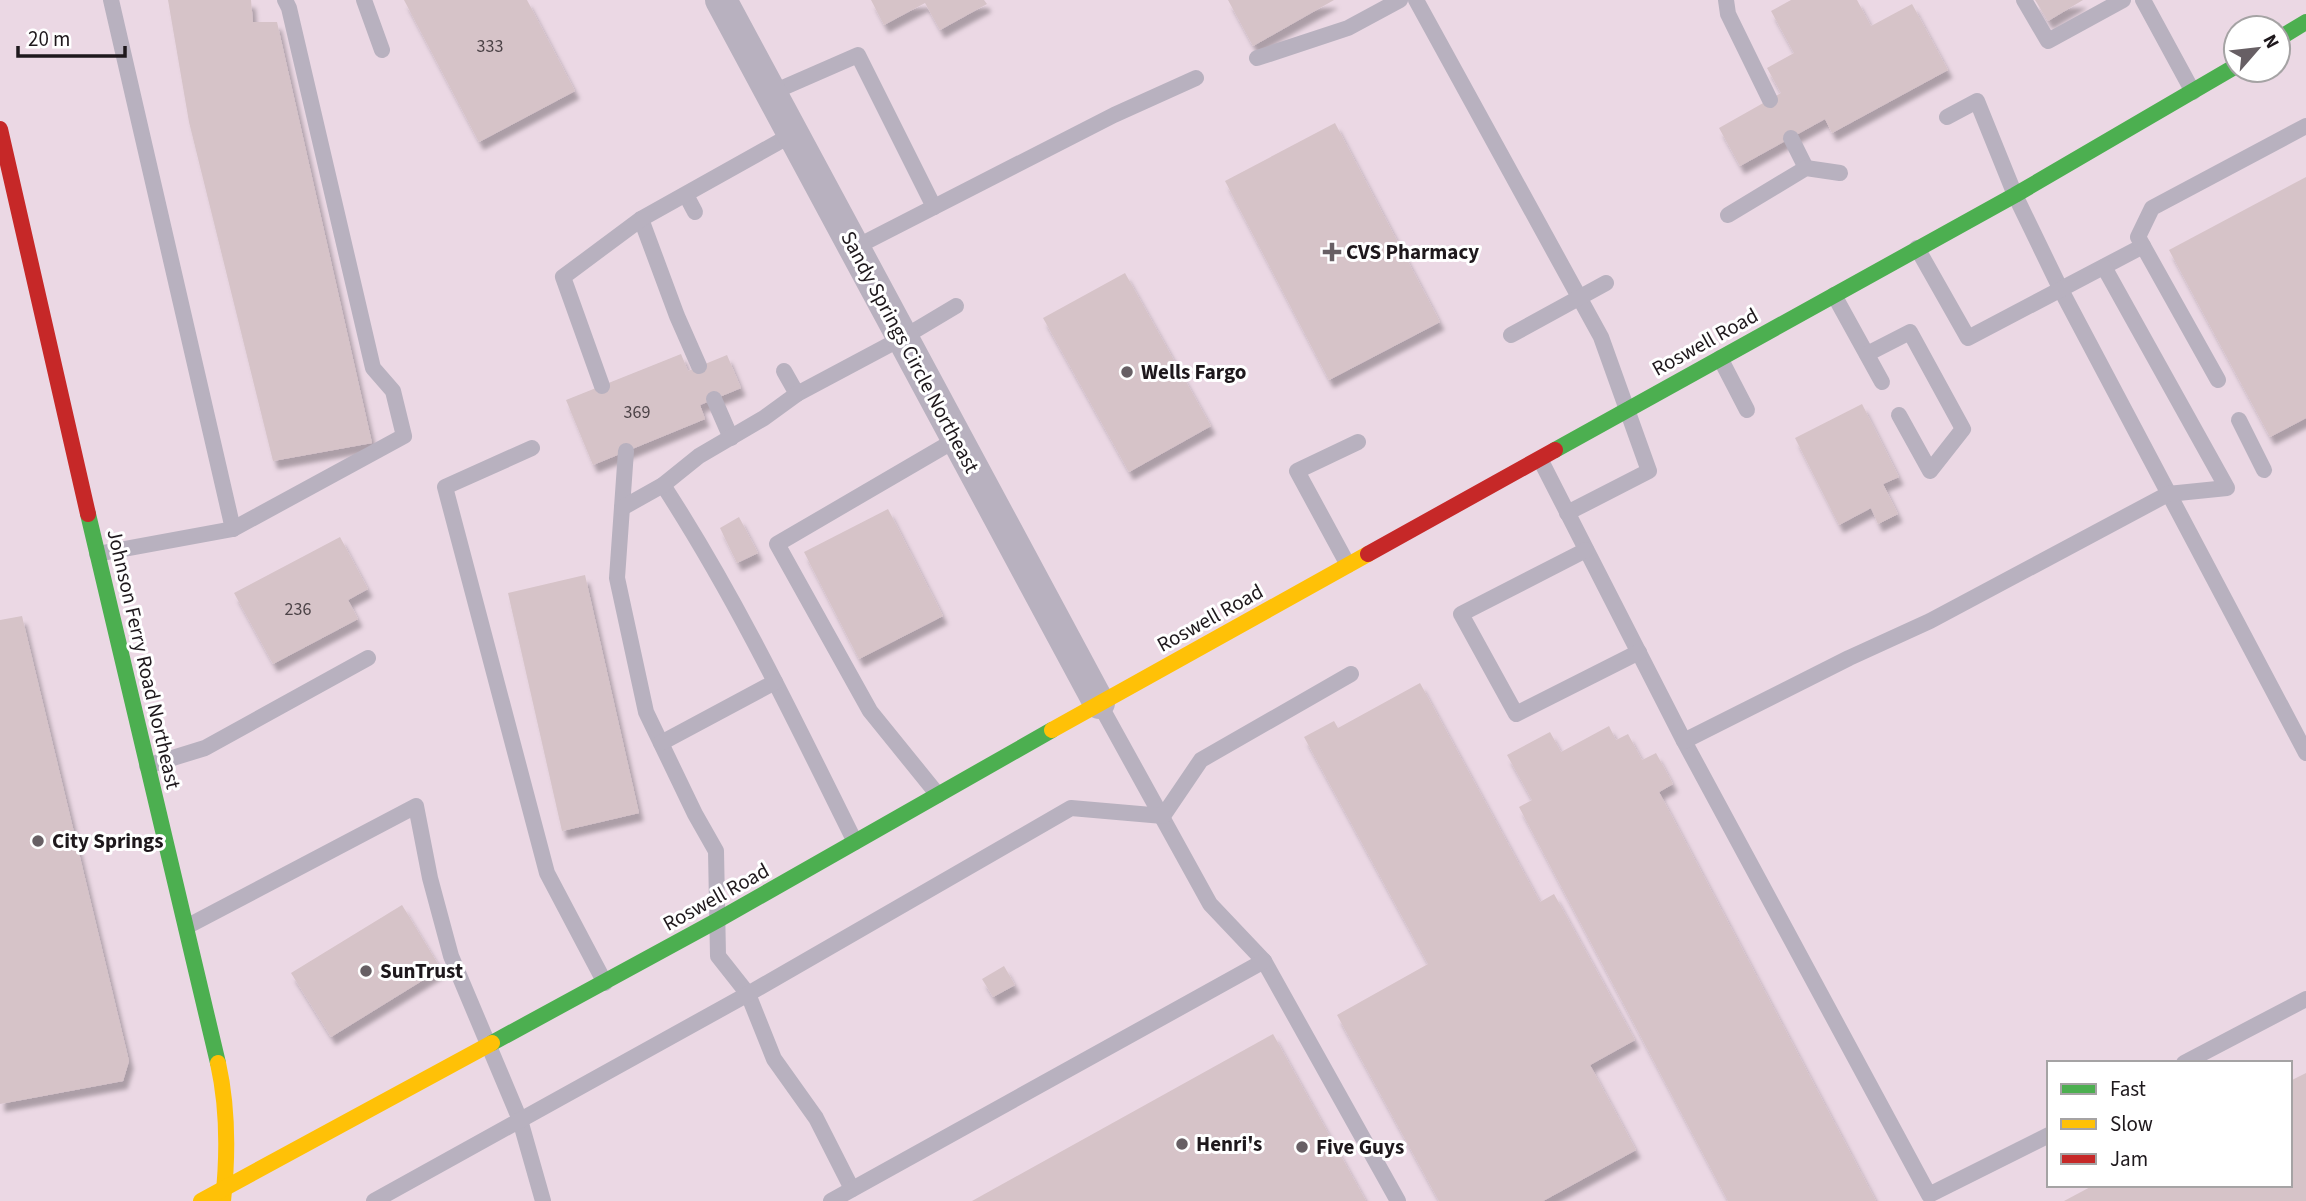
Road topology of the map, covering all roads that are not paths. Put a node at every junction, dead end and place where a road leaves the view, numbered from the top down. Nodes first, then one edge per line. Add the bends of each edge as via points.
1 (111, 0) edge
2 (285, 0) edge
3 (364, 0) edge
4 (721, 0) edge
5 (1400, 0) edge
6 (1416, 0) edge
7 (1726, 0) edge
8 (2024, 0) edge
9 (2123, 0) edge
10 (2143, 0) edge
11 (2303, 0) edge
12 (2306, 5) edge
13 (382, 50) dead end
14 (1257, 58) dead end
15 (2222, 74) edge
16 (1196, 78) dead end
17 (2193, 92) junction
18 (771, 93) junction
19 (1770, 100) dead end
20 (1947, 117) dead end
21 (2306, 126) edge
22 (0, 130) edge
23 (793, 134) junction
24 (1791, 138) dead end
25 (1806, 168) junction
26 (1840, 173) dead end
27 (686, 195) junction
28 (2015, 195) junction
29 (934, 207) junction
30 (695, 212) dead end
31 (1728, 215) dead end
32 (641, 219) junction
33 (2143, 246) junction
34 (854, 248) junction
35 (1917, 248) junction
36 (2104, 267) junction
37 (1606, 283) dead end
38 (2061, 290) junction
39 (1834, 295) junction
40 (1580, 298) junction
41 (956, 306) dead end
42 (1511, 335) dead end
43 (904, 337) junction
44 (1867, 354) junction
45 (1720, 358) junction
46 (699, 366) dead end
47 (784, 372) dead end
48 (2218, 380) dead end
49 (1882, 382) dead end
50 (602, 386) dead end
51 (797, 394) junction
52 (714, 399) dead end
53 (1626, 410) junction
54 (1747, 410) dead end
55 (1899, 415) dead end
56 (2239, 420) dead end
57 (731, 438) junction
58 (957, 439) junction
59 (1358, 442) dead end
60 (533, 448) dead end
61 (626, 451) dead end
62 (1540, 458) junction
63 (2264, 470) dead end
64 (663, 485) junction
65 (2168, 494) junction
66 (622, 508) junction
67 (1567, 513) junction
68 (233, 529) junction
69 (1586, 550) junction
70 (97, 554) junction
71 (1349, 565) junction
72 (1639, 652) junction
73 (368, 658) dead end
74 (1352, 674) dead end
75 (775, 682) junction
76 (1099, 704) junction
77 (1684, 741) junction
78 (661, 743) junction
79 (2306, 753) edge
80 (147, 765) junction
81 (938, 795) junction
82 (1163, 816) junction
83 (855, 842) junction
84 (718, 920) junction
85 (186, 927) junction
86 (1264, 961) junction
87 (605, 983) junction
88 (748, 994) junction
89 (2306, 999) edge
90 (490, 1046) junction
91 (2187, 1061) edge
92 (520, 1120) junction
93 (2047, 1136) edge
94 (852, 1189) junction
95 (224, 1195) edge
96 (201, 1201) edge
97 (374, 1201) edge
98 (543, 1201) edge
99 (831, 1201) edge
100 (1398, 1201) edge

1 - 68 lane
2 - 68 lane via 373,368 393,391 404,436
3 - 13 lane
4 - 18 street, Sandy Springs Circle Northeast
5 - 14 lane via 1348,28
6 - 40 lane
7 - 19 lane via 1728,14
8 - 9 lane via 2048,41
10 - 17 lane
11 - 12 street
15 - 17 main road, Roswell Road
16 - 29 lane
17 - 28 main road, Roswell Road
18 - 23 street, Sandy Springs Circle Northeast
18 - 29 lane via 858,55
20 - 28 lane via 1976,101
21 - 33 lane via 2152,208 2138,237
22 - 70 main road, Johnson Ferry Road Northeast
23 - 27 lane
23 - 34 street, Sandy Springs Circle Northeast
24 - 25 lane
25 - 26 lane
25 - 31 lane
27 - 30 lane
27 - 32 lane
28 - 35 main road, Roswell Road
28 - 38 lane
29 - 34 lane
32 - 46 lane
32 - 50 lane via 563,277
33 - 36 lane
33 - 48 lane
34 - 43 street, Sandy Springs Circle Northeast
35 - 38 lane via 1968,338
35 - 39 main road, Roswell Road
36 - 38 lane
36 - 65 lane via 2227,488
37 - 40 lane
38 - 65 lane
39 - 44 lane
39 - 45 main road, Roswell Road
40 - 42 lane
40 - 53 lane via 1601,337
41 - 43 lane
43 - 51 lane
43 - 58 street, Sandy Springs Circle Northeast
44 - 49 lane
44 - 55 lane via 1910,332 1963,429 1930,471
45 - 53 main road, Roswell Road
45 - 54 lane
47 - 51 lane
51 - 57 lane
52 - 57 lane
53 - 62 main road, Roswell Road
53 - 67 lane via 1650,471
56 - 63 lane
57 - 64 lane
58 - 76 street, Sandy Springs Circle Northeast
58 - 81 lane via 777,544 870,711
59 - 71 lane via 1297,471
60 - 87 lane via 445,487 547,873
61 - 66 lane
62 - 67 lane
62 - 71 main road, Roswell Road
64 - 66 lane
64 - 75 lane via 699,541
65 - 77 lane via 1930,621
65 - 79 lane
66 - 78 lane via 617,578 646,712
67 - 69 lane
68 - 70 lane
69 - 72 lane
69 - 72 lane via 1461,614 1516,714
70 - 80 main road, Johnson Ferry Road Northeast
71 - 76 main road, Roswell Road
72 - 77 lane
73 - 80 lane via 205,748
74 - 82 lane via 1201,760
75 - 78 lane
75 - 83 lane
76 - 81 main road, Roswell Road
76 - 82 lane
77 - 93 lane via 1929,1195
78 - 84 lane via 716,851
80 - 85 main road, Johnson Ferry Road Northeast
81 - 83 main road, Roswell Road
82 - 86 lane via 1209,904
82 - 88 lane via 1071,808
83 - 84 main road, Roswell Road
84 - 87 main road, Roswell Road
84 - 88 lane via 718,956
85 - 90 lane via 416,806 452,956
85 - 95 main road, Johnson Ferry Road Northeast via 226,1104
86 - 94 lane
86 - 100 lane
87 - 90 main road, Roswell Road
88 - 92 lane
88 - 94 lane via 774,1059 816,1118
89 - 91 lane
90 - 92 lane
90 - 95 main road, Roswell Road
92 - 97 lane
92 - 98 lane
94 - 99 lane
95 - 96 main road, Roswell Road

